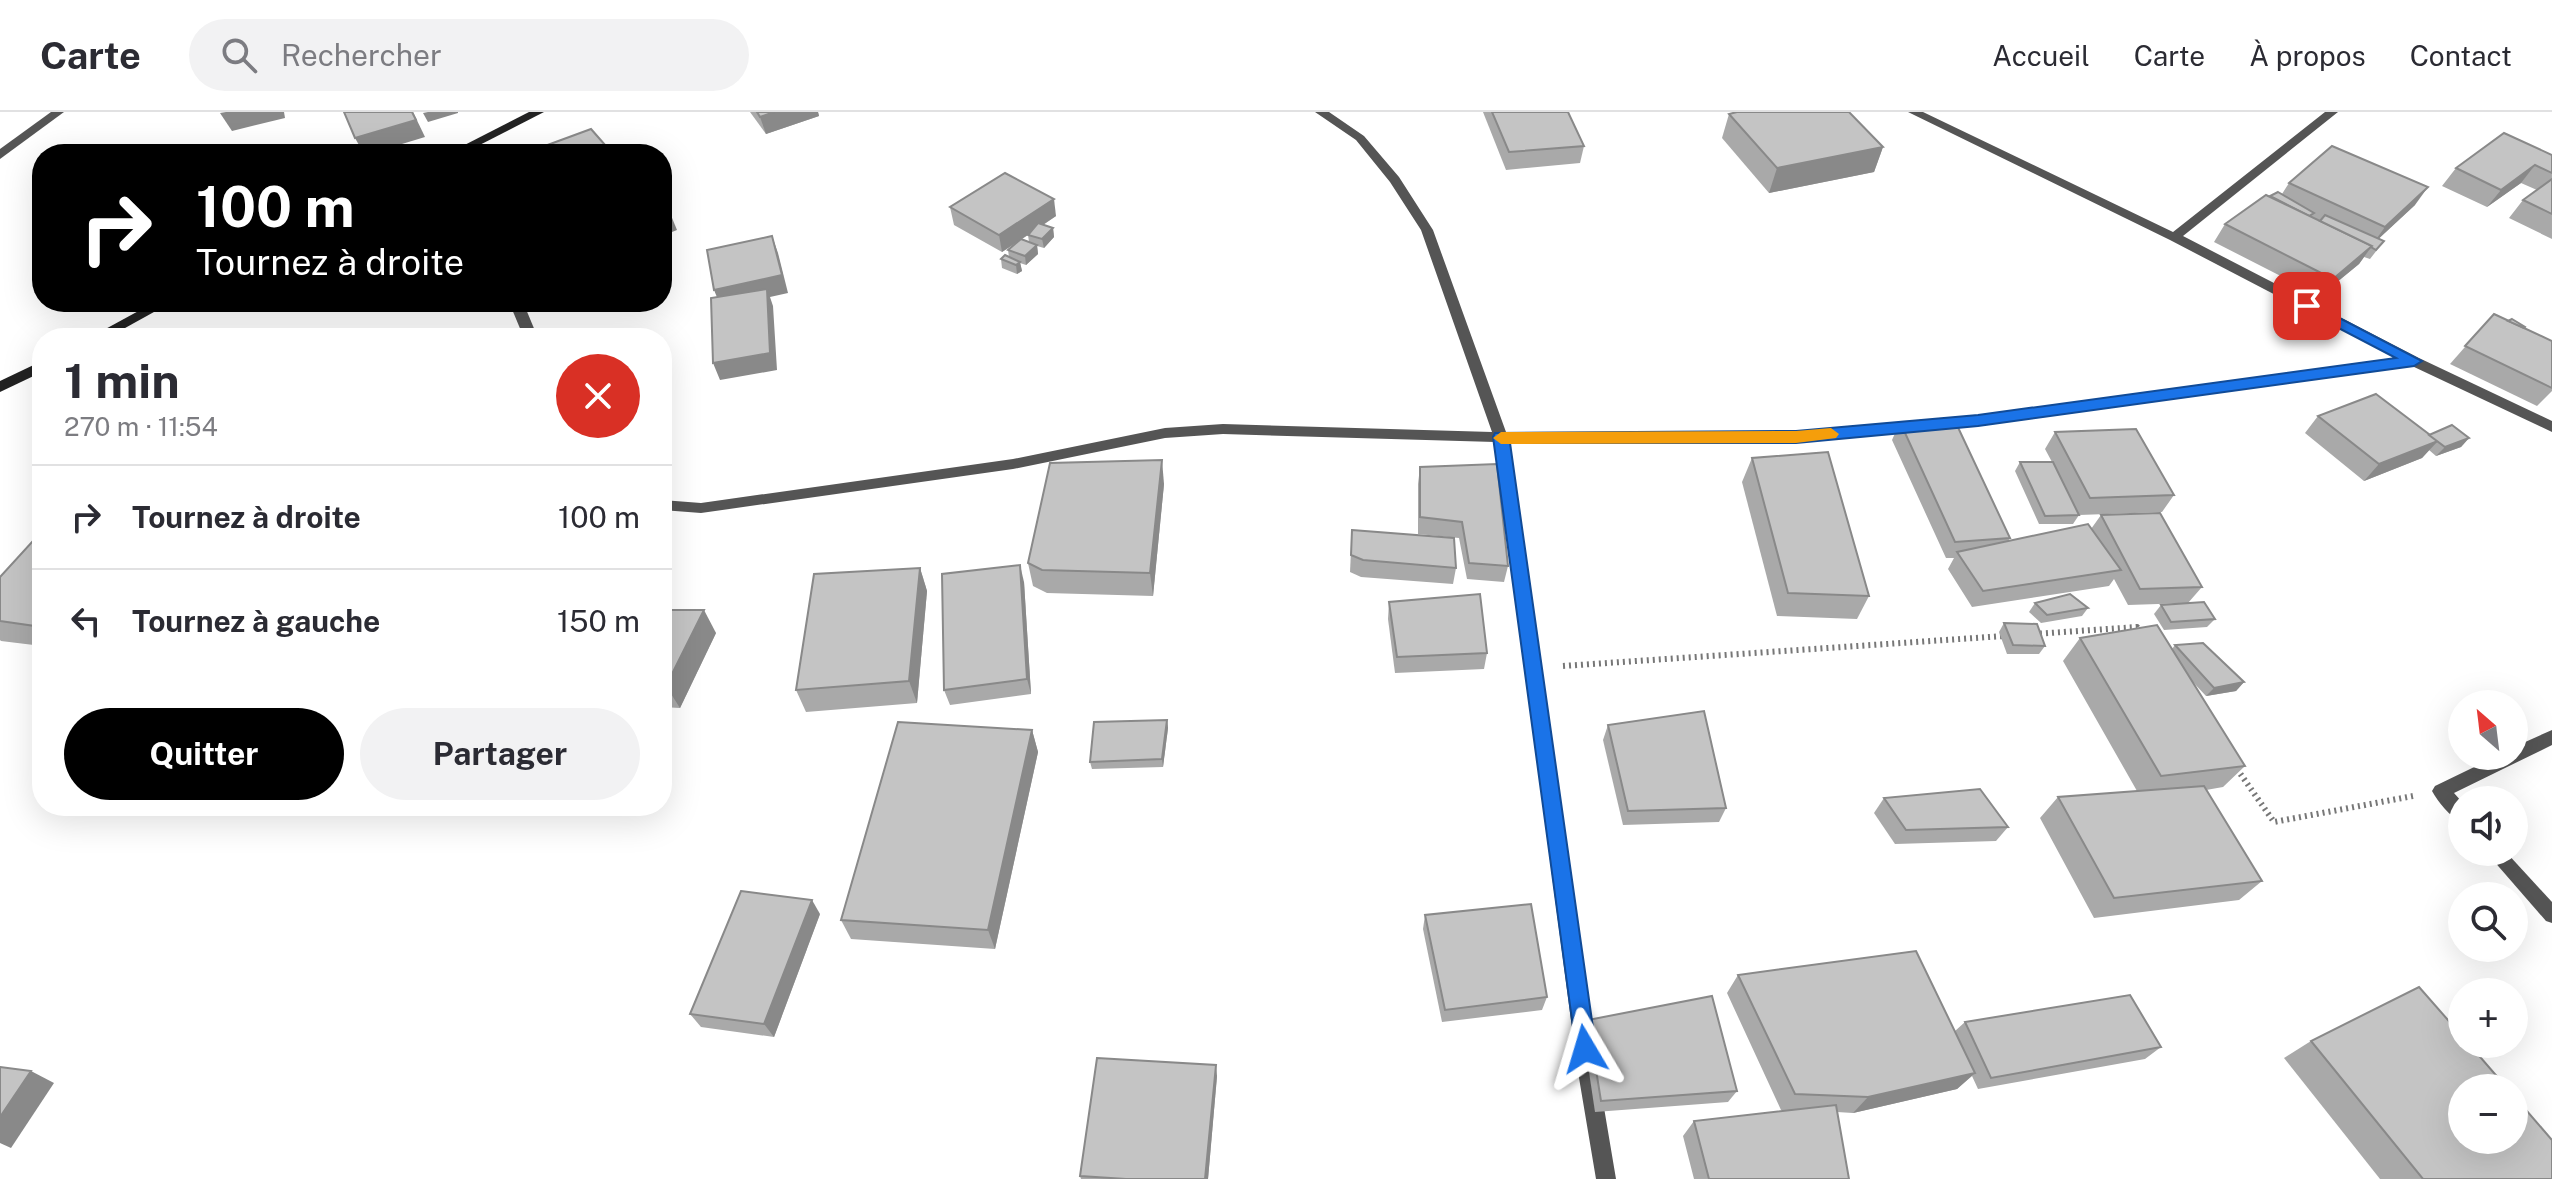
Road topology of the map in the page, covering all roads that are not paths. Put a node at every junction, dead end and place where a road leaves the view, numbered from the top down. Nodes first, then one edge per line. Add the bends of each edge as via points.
1 (58, 112) edge
2 (538, 112) edge
3 (1321, 112) edge
4 (1914, 112) edge
5 (2332, 112) edge
6 (476, 144) edge
7 (0, 155) edge
8 (2174, 237) junction
9 (146, 312) edge
10 (115, 328) edge
11 (2414, 361) junction
12 (32, 371) edge
13 (0, 387) edge
14 (2552, 427) edge
15 (1501, 437) junction
16 (672, 506) edge
17 (2552, 737) edge
18 (2528, 749) edge
19 (2484, 770) edge
20 (2451, 786) edge
21 (2508, 866) edge
22 (2552, 915) edge
23 (1606, 1179) edge

1 - 7 street
2 - 6 street
3 - 15 street via 1360,138 1427,230
4 - 8 street
5 - 8 street
8 - 11 street
9 - 10 street
11 - 14 street
11 - 15 street via 1978,420 1796,437
12 - 13 street
15 - 16 street via 1223,429 1165,433 1013,464 701,508
15 - 23 street
17 - 18 street
19 - 20 street
21 - 22 street

